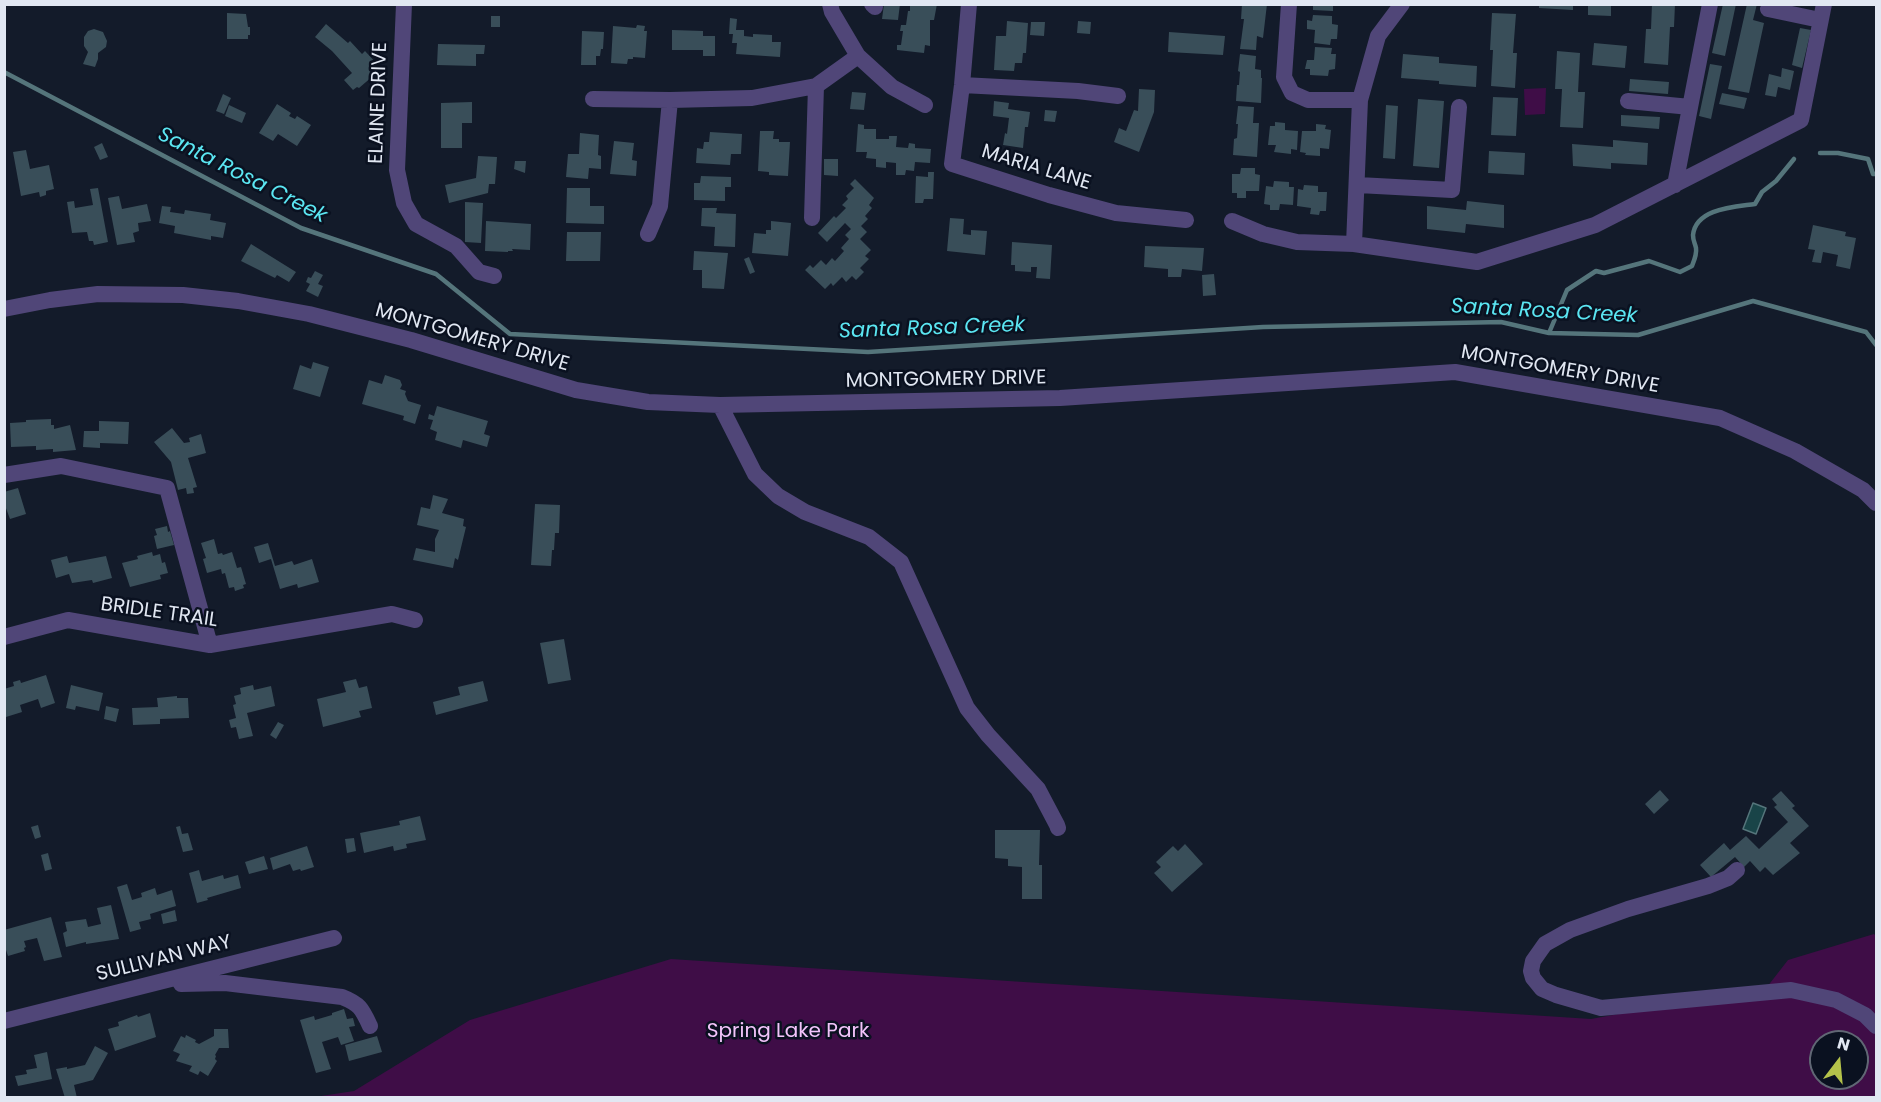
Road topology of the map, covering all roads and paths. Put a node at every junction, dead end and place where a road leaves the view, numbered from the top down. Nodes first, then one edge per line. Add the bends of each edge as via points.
1 (404, 4) edge
2 (830, 4) edge
3 (969, 4) edge
4 (1289, 4) edge
5 (1402, 4) edge
6 (1710, 4) edge
7 (1768, 9) dead end
8 (1822, 12) edge
9 (858, 56) junction
10 (962, 85) junction
11 (816, 86) junction
12 (1118, 96) dead end
13 (593, 99) dead end
14 (670, 100) junction
15 (1360, 100) junction
16 (1628, 101) dead end
17 (925, 105) dead end
18 (1459, 106) dead end
19 (1690, 107) junction
20 (1358, 185) junction
21 (1675, 185) junction
22 (812, 218) dead end
23 (1186, 220) dead end
24 (1232, 221) dead end
25 (648, 234) dead end
26 (1354, 244) junction
27 (494, 276) dead end
28 (4, 309) edge
29 (720, 405) junction
30 (4, 475) edge
31 (1876, 503) edge
32 (414, 620) dead end
33 (4, 637) edge
34 (210, 645) junction
35 (1058, 828) dead end
36 (1737, 870) dead end
37 (334, 938) dead end
38 (166, 981) junction
39 (4, 1021) edge
40 (370, 1026) dead end
41 (1876, 1026) edge

1 - 27 street, ELAINE DRIVE via 397,170 404,203 416,224 456,246 479,272
2 - 9 street
3 - 10 street, MARIA LANE
4 - 15 street via 1284,76 1292,93 1308,100
5 - 15 street via 1377,36
6 - 19 street
7 - 8 street
8 - 21 street via 1801,120
9 - 11 street
9 - 17 street via 892,87
10 - 12 street
10 - 23 street, MARIA LANE via 952,164 1116,213
11 - 14 street via 752,98
11 - 22 street
13 - 14 street
14 - 25 street via 660,206
15 - 20 street
16 - 19 street
18 - 20 street via 1452,190
19 - 21 street
20 - 26 street
21 - 26 street via 1595,225 1477,262
24 - 26 street via 1298,242
28 - 29 street, MONTGOMERY DRIVE via 98,294 183,295 238,301 411,340 576,390 648,402
29 - 31 street, MONTGOMERY DRIVE via 1060,399 1455,372 1720,418 1796,451 1863,490
29 - 35 street via 755,474 778,496 805,512 869,537 902,561 967,708 1038,789
30 - 34 street via 61,466 167,488
32 - 34 street, BRIDLE TRAIL via 392,614
33 - 34 street, BRIDLE TRAIL via 68,620
36 - 41 street via 1708,886 1570,930 1545,945 1533,961 1533,978 1542,989 1601,1008 1791,990 1836,1000 1865,1015
37 - 38 street, SULLIVAN WAY
38 - 39 street, SULLIVAN WAY
38 - 40 street via 225,983 342,997 358,1004

